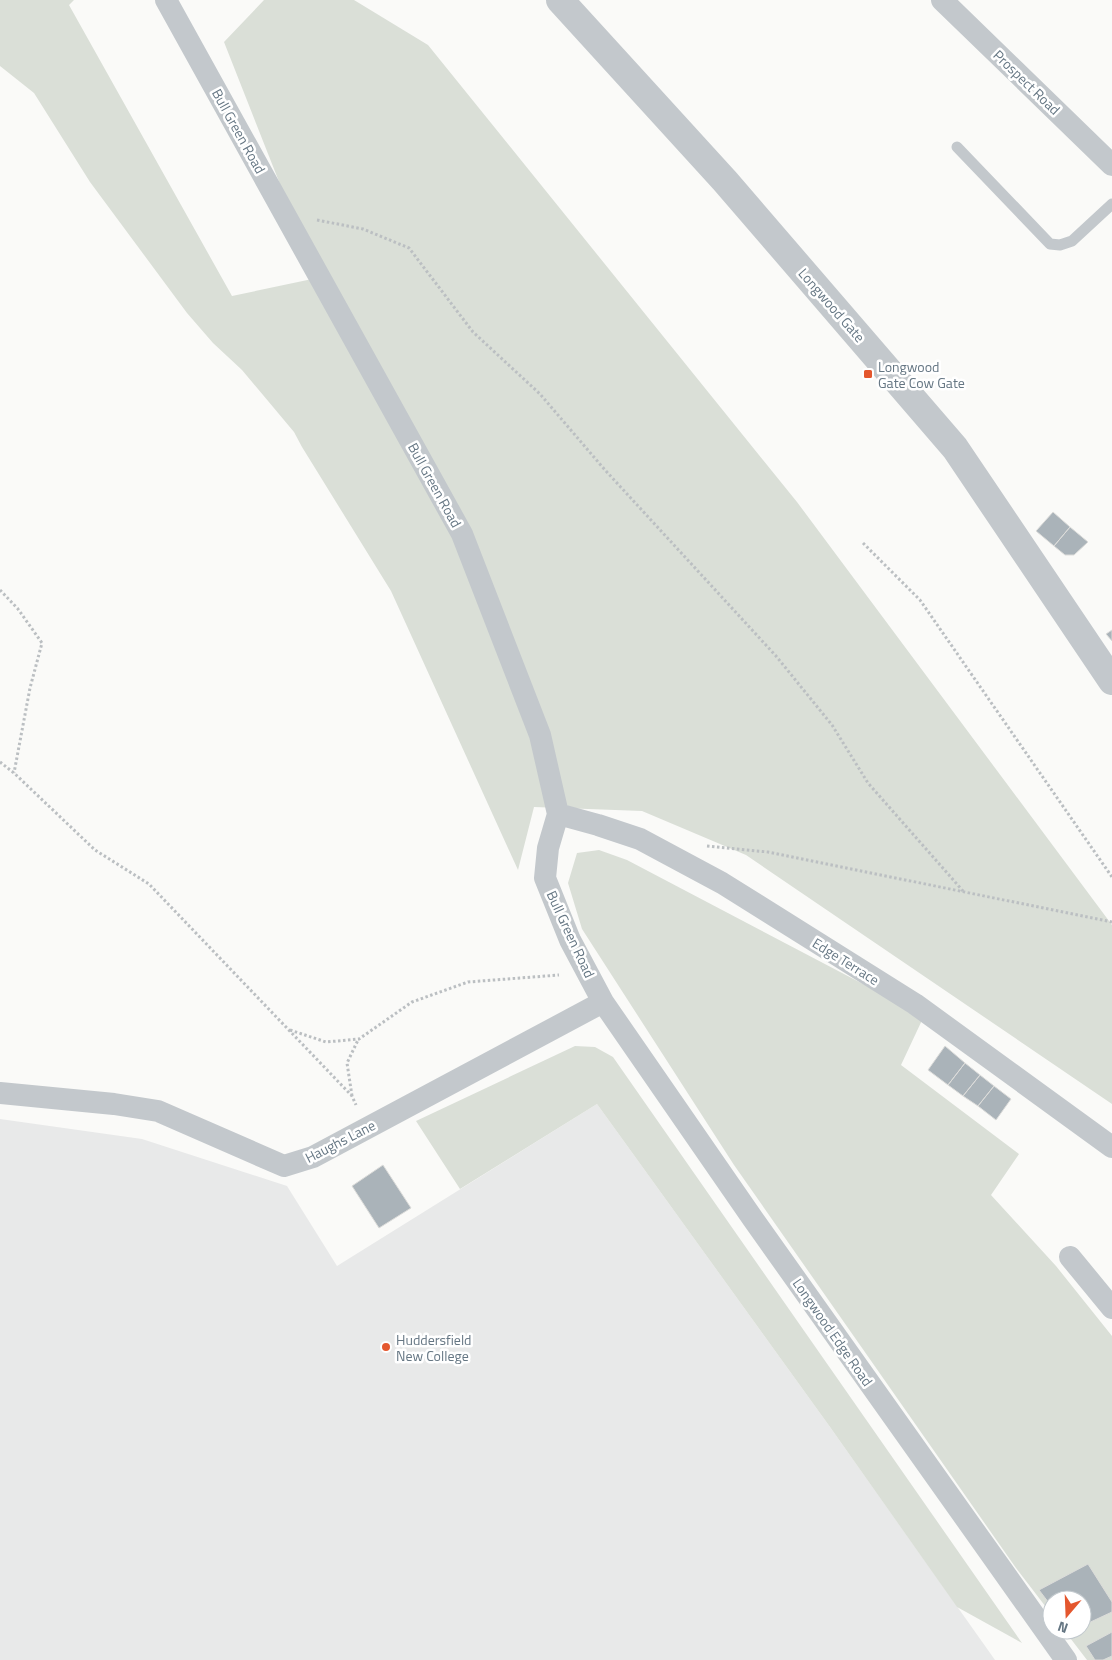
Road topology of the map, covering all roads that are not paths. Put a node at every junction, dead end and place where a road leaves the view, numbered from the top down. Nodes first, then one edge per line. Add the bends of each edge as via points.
1 (166, 0) edge
2 (560, 0) edge
3 (942, 0) edge
4 (957, 147) dead end
5 (1112, 165) edge
6 (1112, 204) edge
7 (1112, 681) edge
8 (558, 814) junction
9 (603, 1002) junction
10 (0, 1093) edge
11 (1112, 1147) edge
12 (1070, 1257) dead end
13 (1112, 1308) edge
14 (1066, 1660) edge

1 - 8 street, Bull Green Road via 462,534 540,735
2 - 7 street, Longwood Gate via 725,181 955,448
3 - 5 street, Prospect Road
4 - 6 lane via 1050,244 1072,241
8 - 9 street, Bull Green Road via 548,848 545,878 570,940
8 - 11 street, Edge Terrace via 640,839 722,883 915,1004
9 - 10 street, Haughs Lane via 313,1157 284,1166 158,1111
9 - 14 street, Longwood Edge Road
12 - 13 street

